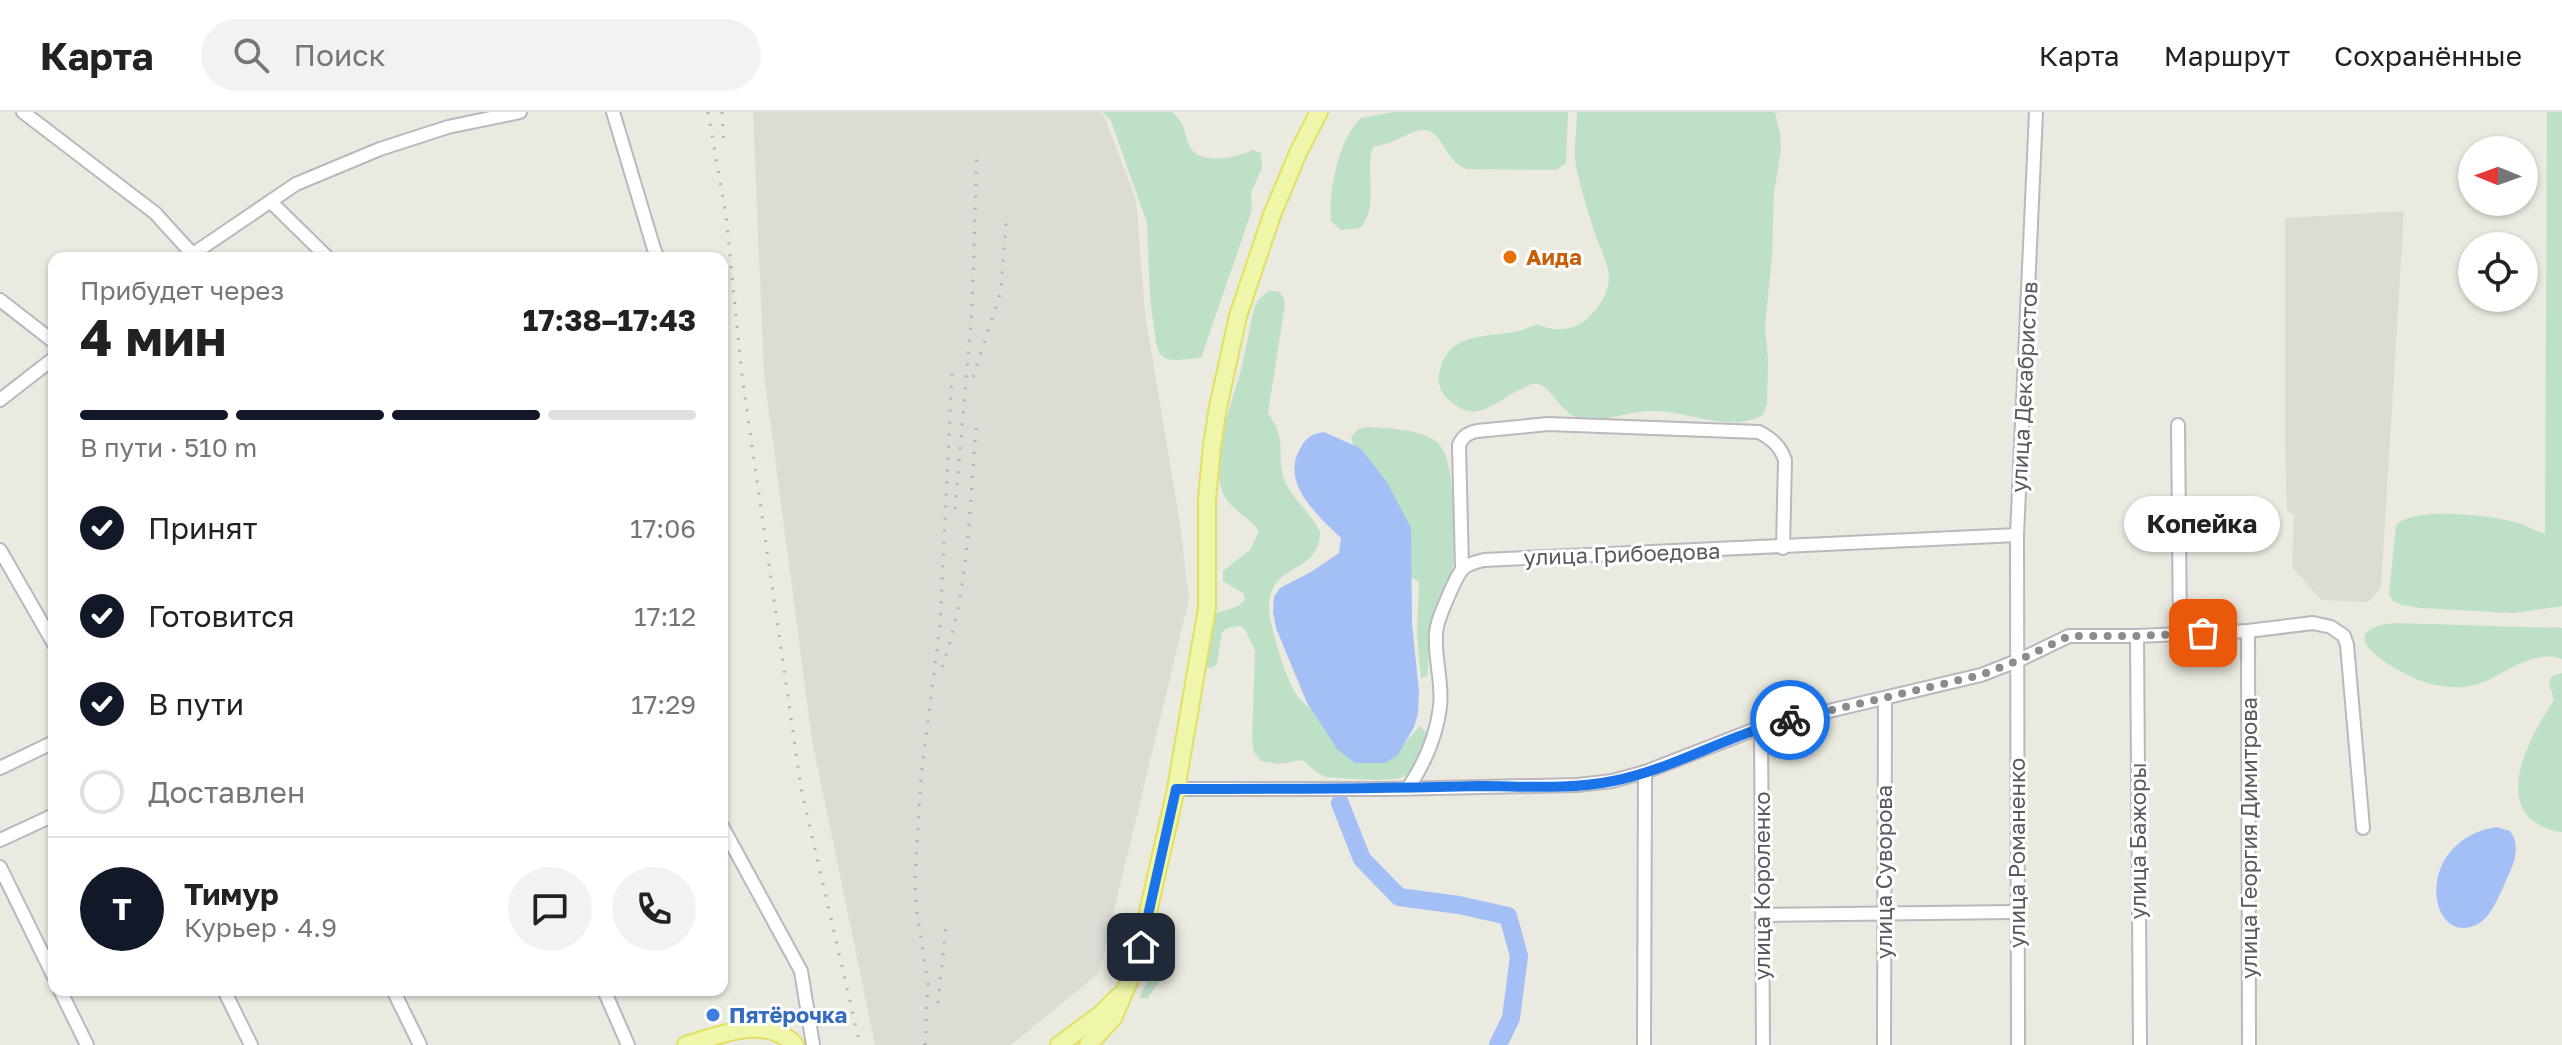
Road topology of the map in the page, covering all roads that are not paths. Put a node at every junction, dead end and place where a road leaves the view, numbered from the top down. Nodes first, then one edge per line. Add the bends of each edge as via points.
1 (23, 112) edge
2 (520, 112) edge
3 (613, 112) edge
4 (1319, 112) edge
5 (2036, 112) edge
6 (271, 202) junction
7 (188, 252) edge
8 (199, 252) edge
9 (322, 252) edge
10 (655, 252) edge
11 (0, 300) edge
12 (48, 337) edge
13 (48, 363) edge
14 (0, 400) edge
15 (2178, 425) dead end
16 (2017, 535) junction
17 (1783, 548) junction
18 (0, 550) edge
19 (1462, 568) junction
20 (2248, 631) junction
21 (48, 634) edge
22 (2180, 634) junction
23 (2137, 636) junction
24 (2017, 661) junction
25 (1885, 699) junction
26 (1761, 727) junction
27 (48, 745) edge
28 (0, 768) edge
29 (1645, 772) junction
30 (1408, 788) junction
31 (1176, 789) junction
32 (48, 818) edge
33 (2363, 828) dead end
34 (728, 837) edge
35 (0, 840) edge
36 (0, 867) edge
37 (2016, 912) junction
38 (1884, 914) junction
39 (1763, 915) junction
40 (48, 965) edge
41 (1126, 989) junction
42 (63, 996) edge
43 (227, 996) edge
44 (396, 996) edge
45 (607, 996) edge
46 (87, 1045) edge
47 (251, 1045) edge
48 (420, 1045) edge
49 (628, 1045) edge
50 (686, 1045) edge
51 (795, 1045) edge
52 (813, 1045) edge
53 (1059, 1045) edge
54 (1088, 1045) edge
55 (1644, 1045) edge
56 (1763, 1045) edge
57 (1884, 1045) edge
58 (2018, 1045) edge
59 (2140, 1045) edge
60 (2249, 1045) edge

1 - 7 street via 155,213
2 - 6 street via 380,149 296,184
3 - 10 street
4 - 31 main road via 1251,273 1229,354 1207,499 1207,608
5 - 16 street, улица Декабристов
6 - 8 street
6 - 9 street
11 - 12 street
13 - 14 street
15 - 22 street
16 - 17 street, улица Грибоедова
16 - 24 street, улица Декабристов
17 - 19 street, улица Грибоедова via 1484,560
17 - 19 street via 1785,460 1770,437 1759,432 1548,424 1469,432 1462,438
18 - 21 street
19 - 30 street via 1436,629 1440,711 1424,764
20 - 22 street
20 - 33 street via 2313,623 2344,636
20 - 60 street, улица Георгия Димитрова
22 - 23 street
23 - 24 street via 2069,636
23 - 59 street, улица Бажоры
24 - 25 street
24 - 37 street, улица Романенко
25 - 26 street
25 - 38 street, улица Суворова
26 - 29 street
26 - 39 street, улица Короленко
27 - 28 street
29 - 30 street via 1578,785
29 - 55 street
30 - 31 street
31 - 41 main road via 1146,928
32 - 35 street
34 - 52 street via 801,971
36 - 40 street
37 - 38 street
37 - 58 street, улица Романенко
38 - 39 street
38 - 57 street, улица Суворова
39 - 56 street, улица Короленко
41 - 53 main road
41 - 54 main road via 1113,1018
42 - 46 street
43 - 47 street
44 - 48 street
45 - 49 street
50 - 51 main road via 742,1029 767,1028

